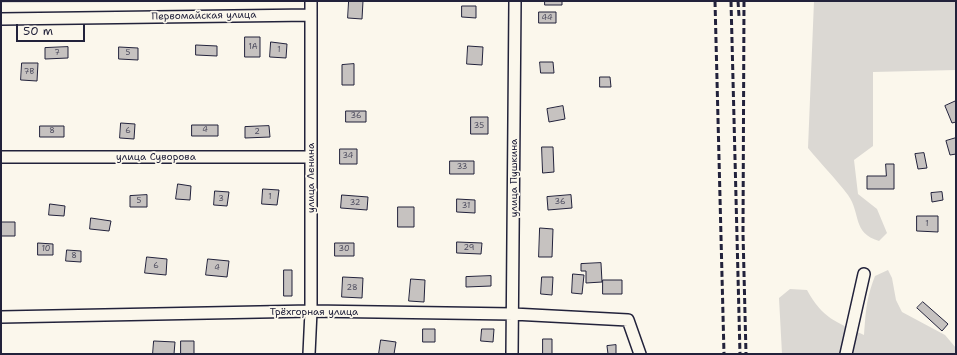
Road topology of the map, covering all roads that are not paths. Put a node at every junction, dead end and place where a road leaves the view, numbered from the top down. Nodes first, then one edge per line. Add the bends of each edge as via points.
1 (311, 1) edge
2 (515, 1) edge
3 (311, 14) junction
4 (1, 19) edge
5 (1, 157) edge
6 (311, 157) junction
7 (864, 274) dead end
8 (311, 312) junction
9 (513, 314) junction
10 (1, 316) edge
11 (309, 354) edge
12 (512, 354) edge
13 (640, 354) edge
14 (846, 354) edge

1 - 3 street, улица Ленина
2 - 9 street, улица Пушкина
3 - 4 street, Первомайская улица
3 - 6 street, улица Ленина
5 - 6 street, улица Суворова
6 - 8 street, улица Ленина
7 - 14 street
8 - 9 street, Трёхгорная улица
8 - 10 street, Трёхгорная улица
8 - 11 street, улица Ленина
9 - 12 street, улица Пушкина
9 - 13 street, Трёхгорная улица via 628,320

